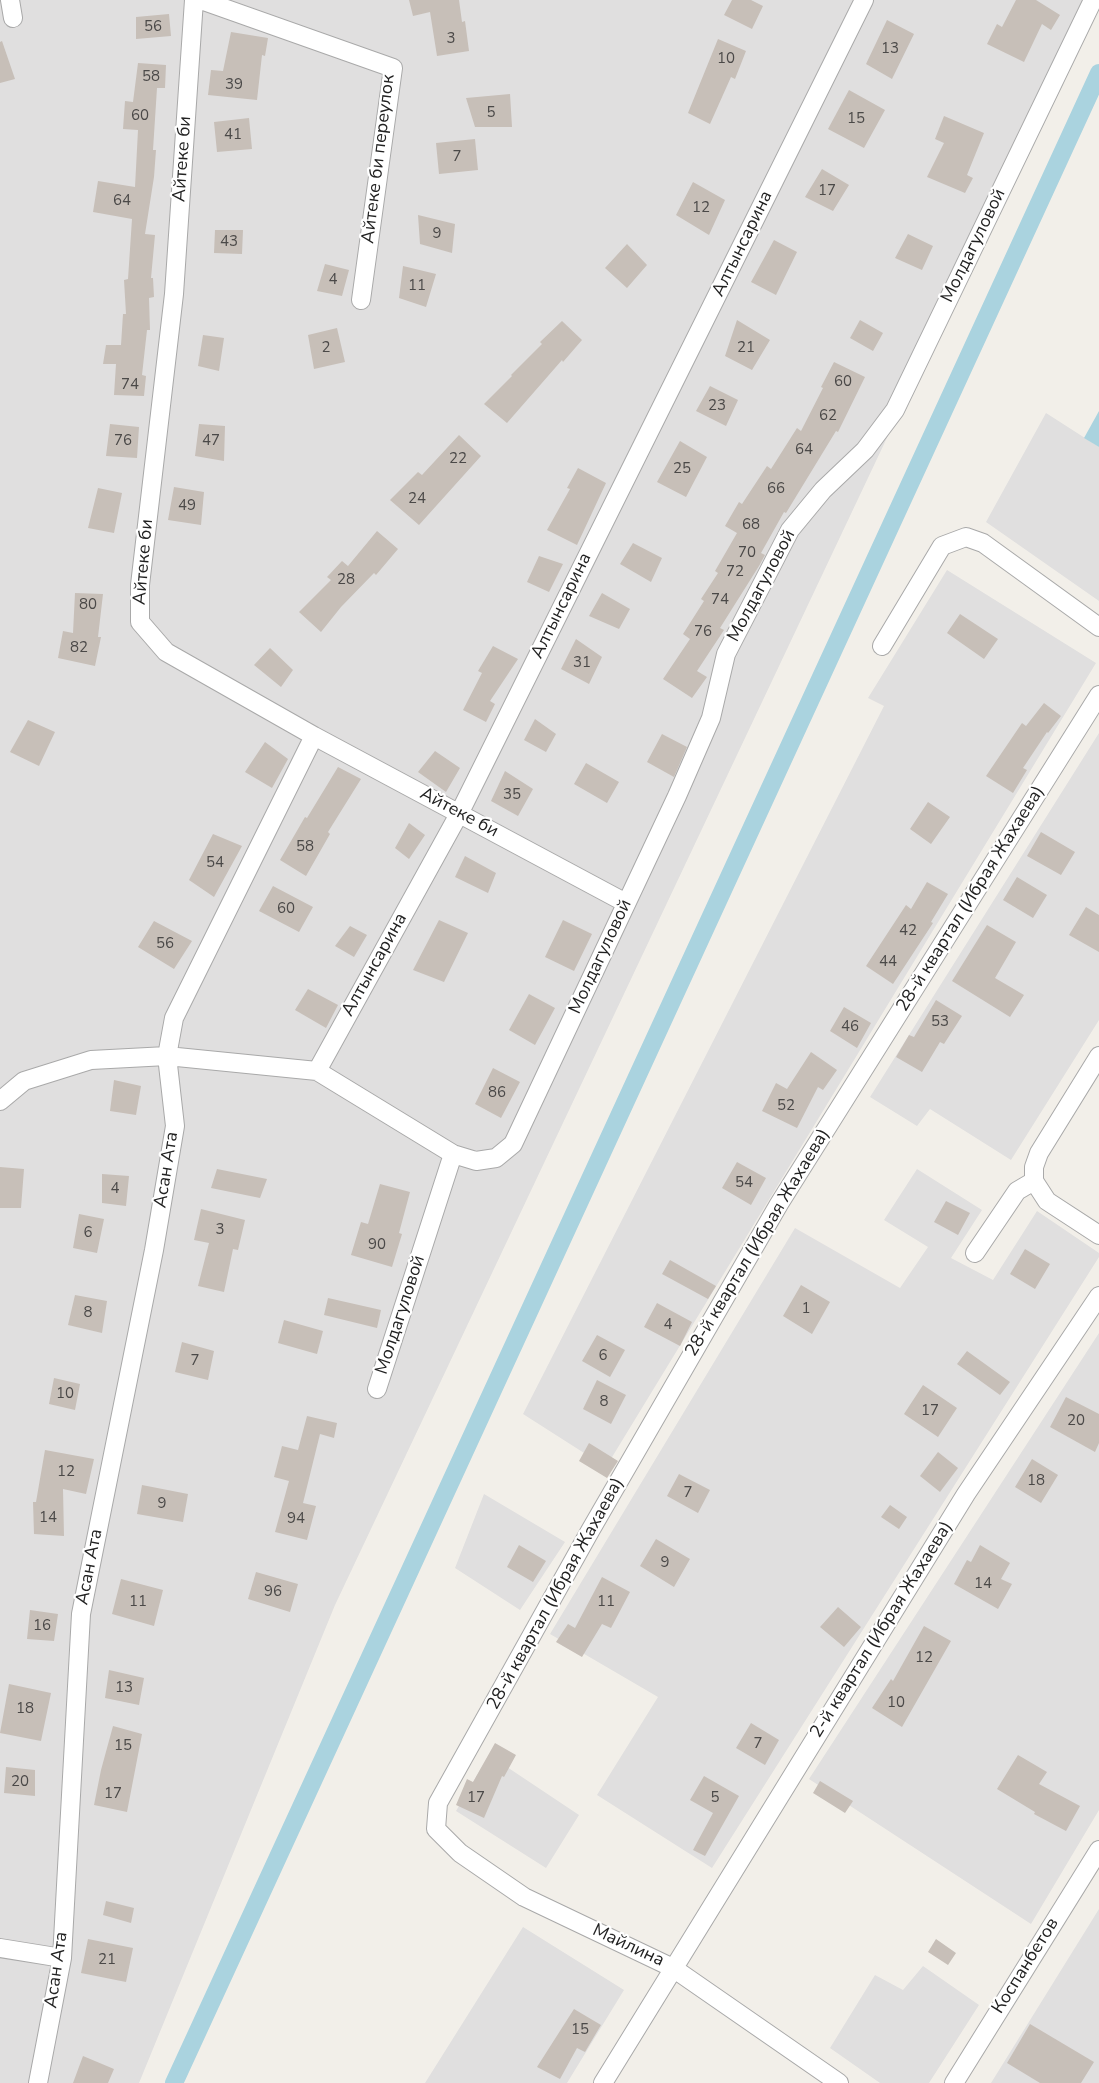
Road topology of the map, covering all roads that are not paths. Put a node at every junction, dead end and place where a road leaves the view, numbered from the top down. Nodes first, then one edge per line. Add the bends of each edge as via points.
1 (10, 0) edge
2 (194, 0) edge
3 (201, 0) edge
4 (864, 0) edge
5 (1093, 0) edge
6 (13, 18) dead end
7 (361, 300) dead end
8 (1099, 627) edge
9 (882, 646) dead end
10 (1099, 695) edge
11 (314, 736) junction
12 (459, 814) junction
13 (626, 903) junction
14 (167, 1056) junction
15 (1099, 1056) edge
16 (316, 1072) junction
17 (0, 1101) edge
18 (453, 1154) junction
19 (1034, 1181) junction
20 (1099, 1235) edge
21 (976, 1253) dead end
22 (1099, 1296) edge
23 (377, 1389) dead end
24 (438, 1804) joint
25 (1099, 1850) edge
26 (0, 1948) edge
27 (62, 1958) junction
28 (673, 1968) junction
29 (38, 2083) edge
30 (603, 2083) edge
31 (840, 2083) edge
32 (954, 2083) edge

1 - 6 street
2 - 11 street, Айтеке би via 174,294 140,585 140,622 166,652
3 - 7 street, Айтеке би переулок via 393,68
4 - 12 street, Алтынсарина
5 - 13 street, Молдагуловой via 895,410 865,450 823,490 790,530 726,654 711,718
8 - 9 street via 983,543 966,537 942,546
10 - 24 street, 28-й квартал (Ибрая Жахаева) via 779,1204 590,1531
11 - 12 street, Айтеке би
11 - 14 street via 174,1018
12 - 13 street, Айтеке би
12 - 16 street, Алтынсарина
13 - 18 street, Молдагуловой via 514,1144 496,1158 476,1161
14 - 16 street
14 - 17 street via 91,1060 24,1081
14 - 27 street, Асан Ата via 175,1126 154,1250 80,1614
15 - 19 street via 1039,1153
16 - 18 street, Молдагуловой
18 - 23 street, Молдагуловой
19 - 20 street via 1047,1201
19 - 21 street via 1017,1191
22 - 28 street, 2-й квартал (Ибрая Жахаева) via 966,1494
24 - 28 street, Майлина via 436,1829 460,1853 524,1897
25 - 32 street, Коспанбетов
26 - 27 street
27 - 29 street, Асан Ата
28 - 30 street, 2-й квартал (Ибрая Жахаева)
28 - 31 street, Майлина

